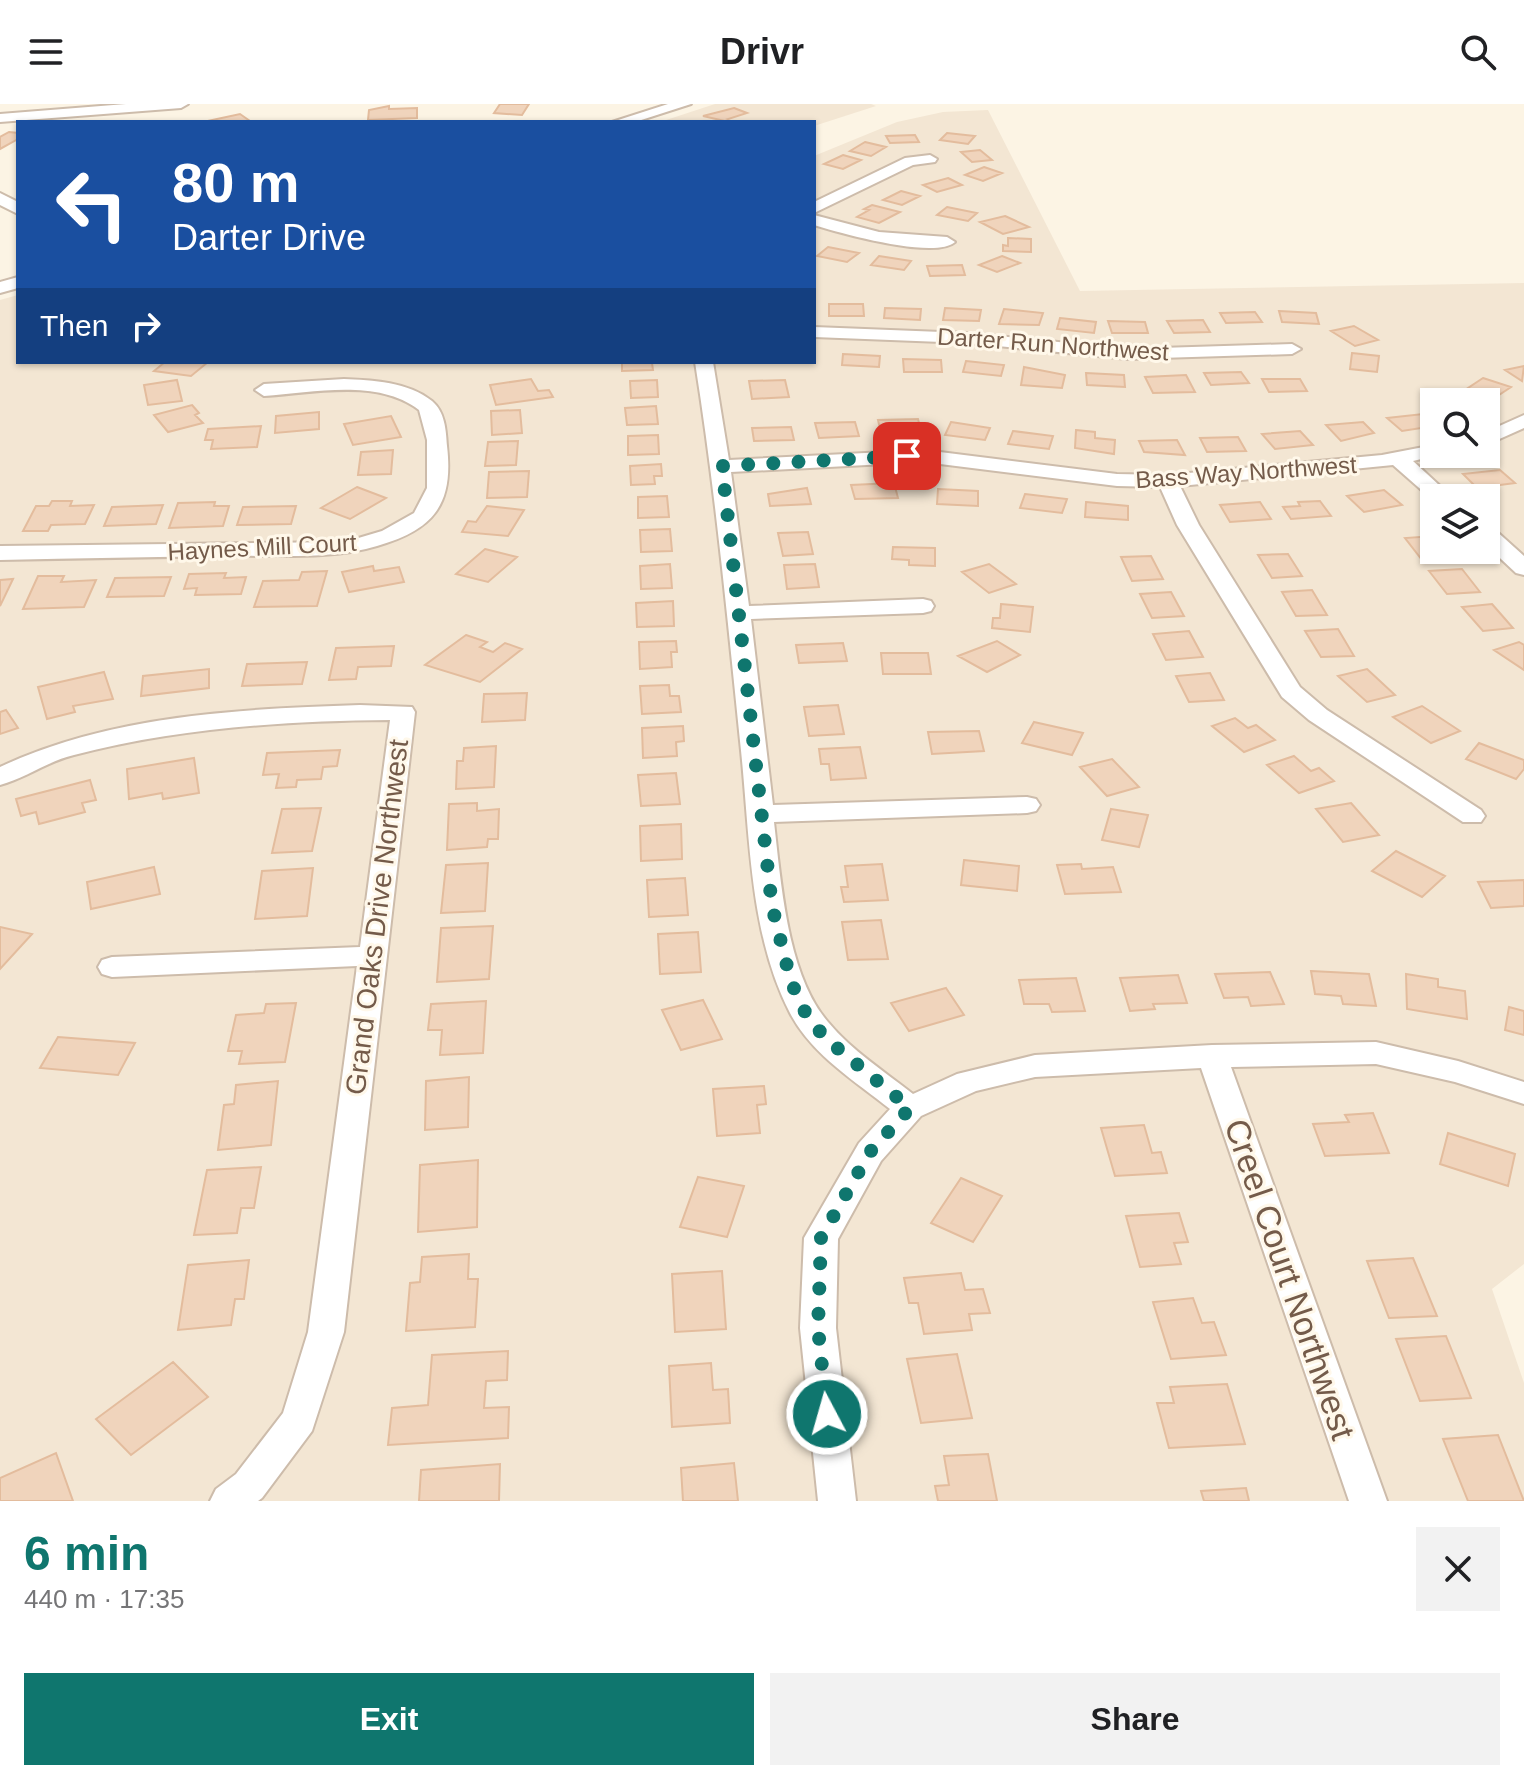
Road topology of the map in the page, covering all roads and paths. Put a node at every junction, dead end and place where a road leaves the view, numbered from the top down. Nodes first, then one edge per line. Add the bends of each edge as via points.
1 (181, 104) edge
2 (684, 104) edge
3 (0, 118) edge
4 (626, 120) edge
5 (930, 159) dead end
6 (816, 207) edge
7 (816, 221) edge
8 (947, 242) dead end
9 (816, 332) edge
10 (1292, 349) dead end
11 (704, 364) edge
12 (264, 390) dead end
13 (1524, 421) edge
14 (1500, 432) edge
15 (1420, 454) edge
16 (1397, 458) junction
17 (722, 466) junction
18 (1167, 481) junction
19 (1427, 484) edge
20 (1500, 547) edge
21 (0, 553) edge
22 (1524, 568) edge
23 (923, 606) dead end
24 (738, 613) junction
25 (0, 777) edge
26 (1027, 805) dead end
27 (761, 814) junction
28 (1472, 816) dead end
29 (372, 956) junction
30 (112, 967) dead end
31 (1212, 1056) junction
32 (1524, 1093) edge
33 (910, 1108) junction
34 (229, 1501) edge
35 (837, 1501) edge
36 (1368, 1501) edge

1 - 3 street
2 - 4 street
5 - 6 street via 910,161
7 - 8 street via 878,239
9 - 10 street, Darter Run Northwest via 967,338 1128,354
11 - 17 street
12 - 21 street, Haynes Mill Court via 376,386 422,402 433,413 441,466 437,497 424,517 383,539 345,548
13 - 14 street
15 - 16 street, Bass Way Northwest
16 - 18 street, Bass Way Northwest
16 - 19 street
17 - 18 street, Bass Way Northwest via 924,456 1117,480
17 - 24 street
18 - 28 street via 1188,525 1291,692
20 - 22 street
23 - 24 street
24 - 27 street
25 - 29 street, Grand Oaks Drive Northwest via 60,751 215,720 403,712
26 - 27 street
27 - 33 street via 772,906 791,982 806,1014 825,1038
29 - 30 street
29 - 34 street, Grand Oaks Drive Northwest via 326,1332 299,1420 249,1486
31 - 32 street via 1376,1053
31 - 33 street via 1035,1066 968,1082
31 - 36 street, Creel Court Northwest
33 - 35 street via 870,1152 821,1238 818,1328

